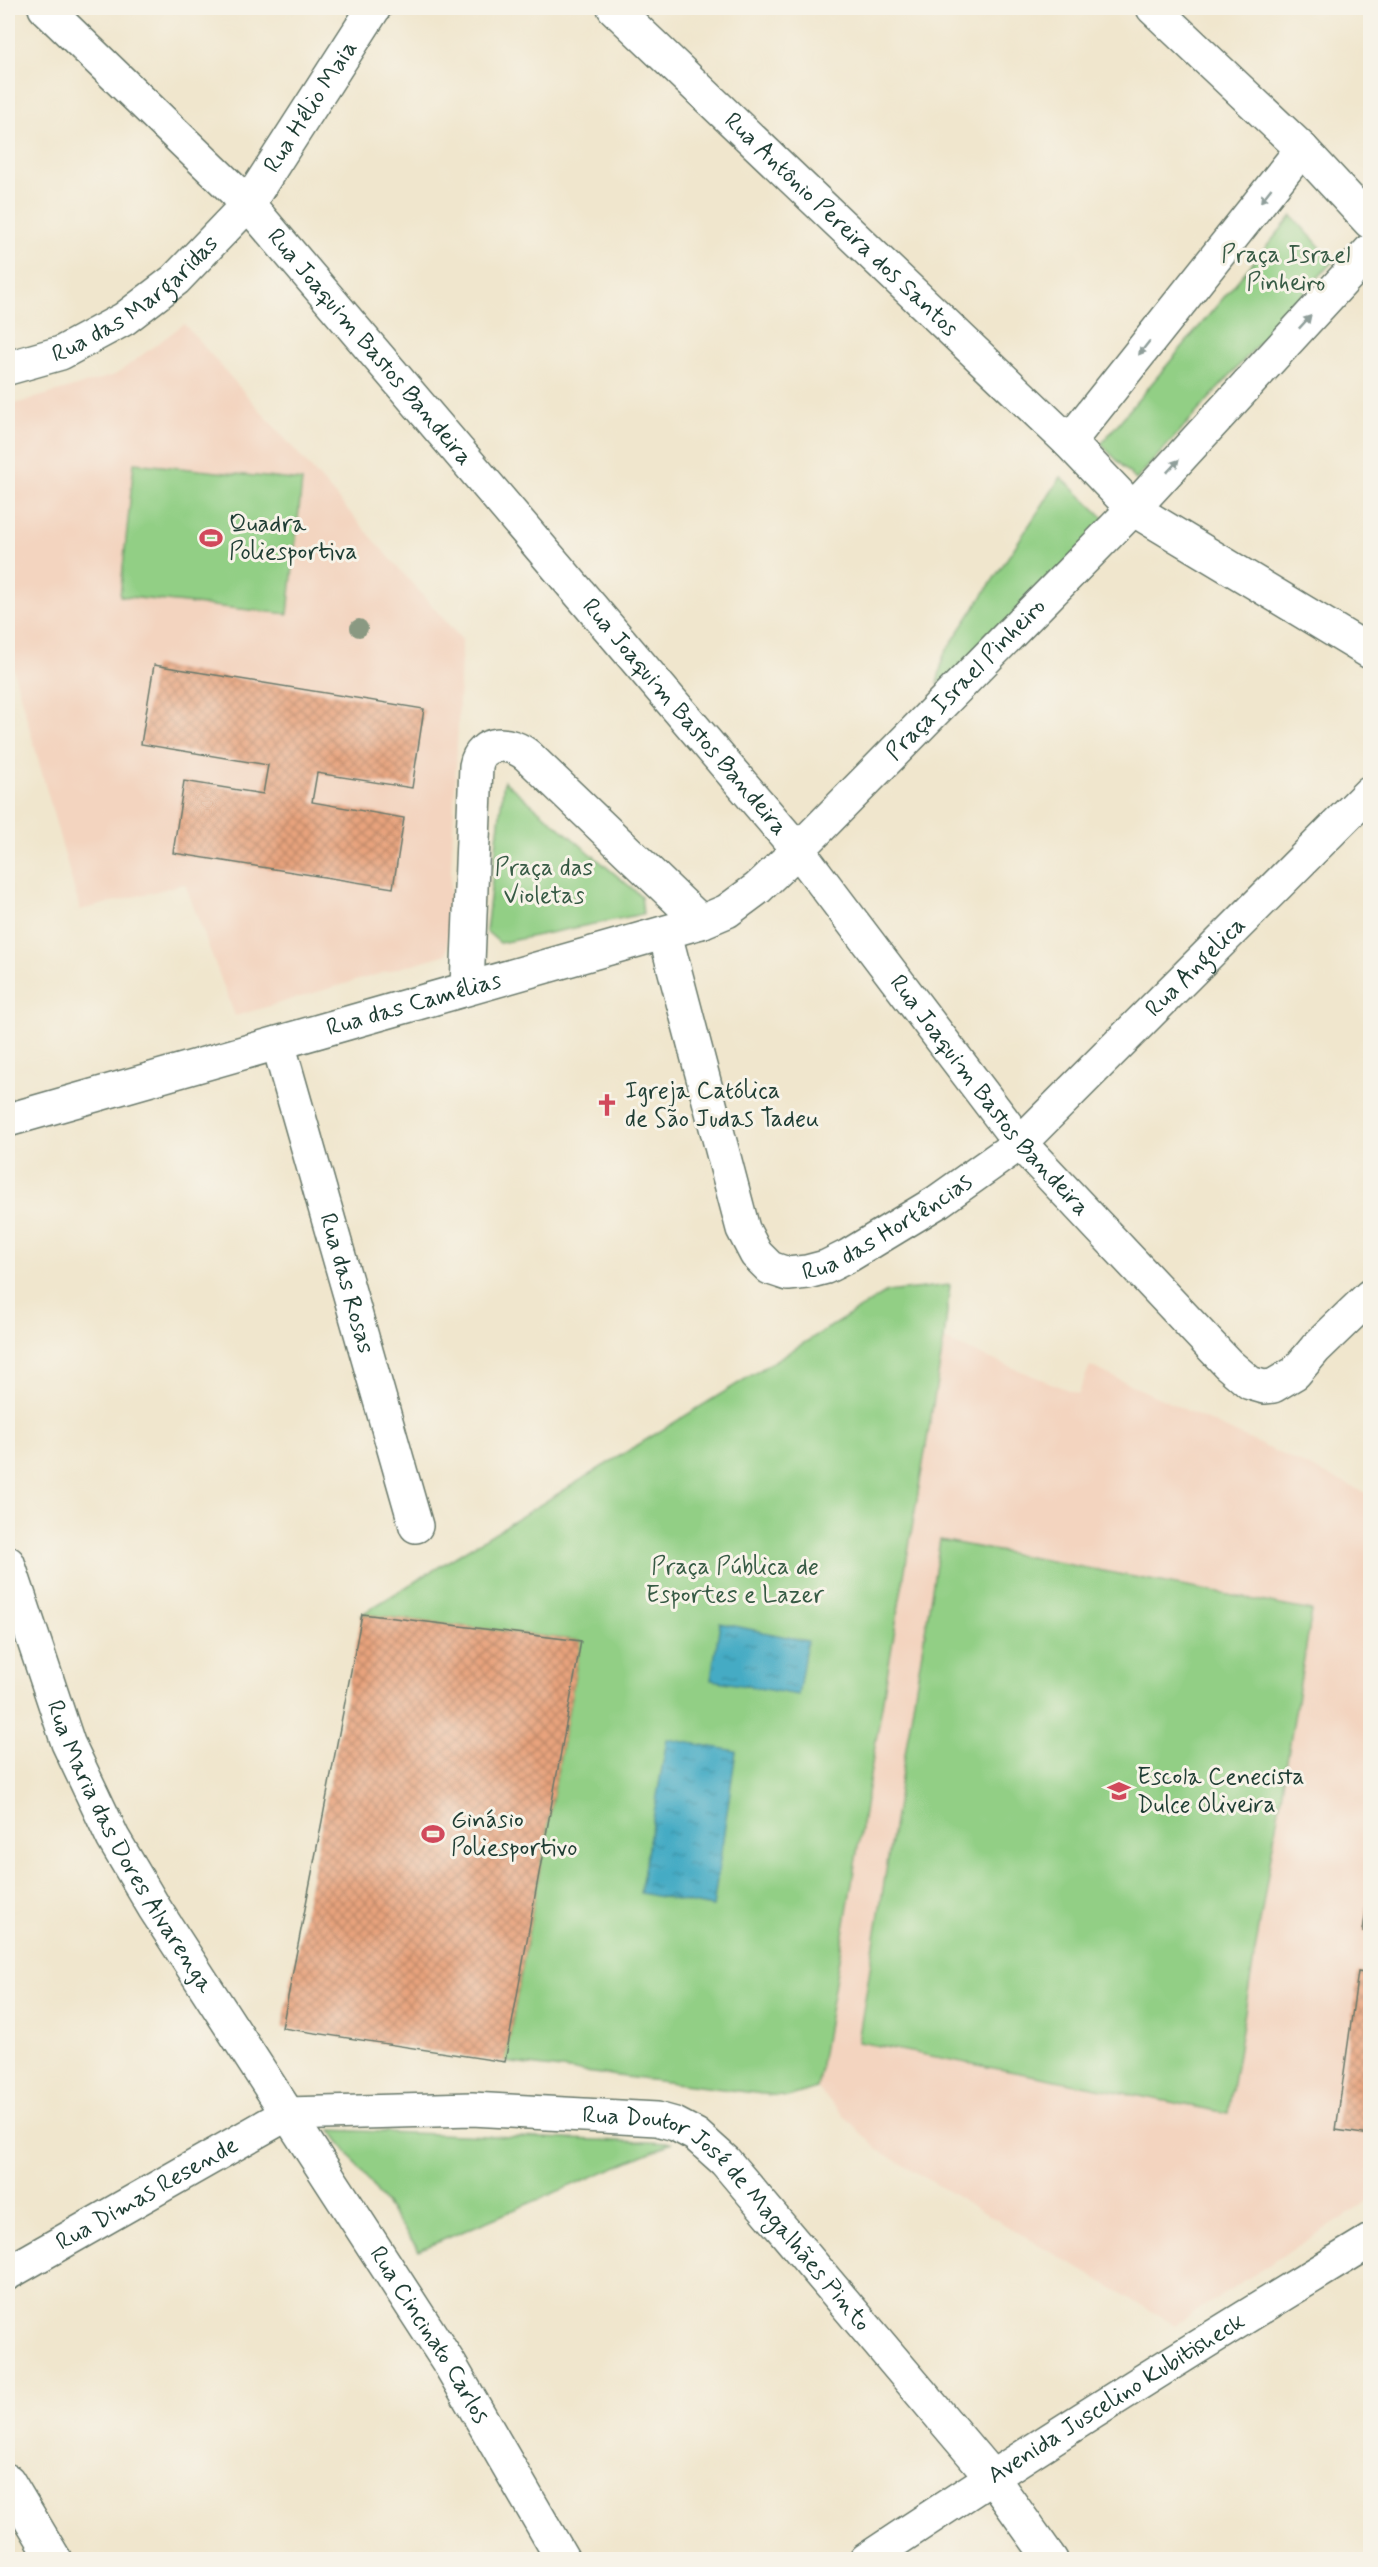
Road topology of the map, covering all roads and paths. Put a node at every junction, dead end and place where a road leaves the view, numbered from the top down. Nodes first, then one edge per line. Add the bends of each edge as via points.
1 (45, 8) edge
2 (374, 8) edge
3 (614, 8) edge
4 (1153, 8) edge
5 (1302, 149) junction
6 (248, 204) junction
7 (1371, 222) edge
8 (1371, 251) edge
9 (8, 368) edge
10 (1069, 442) junction
11 (1133, 509) junction
12 (1371, 652) edge
13 (1371, 792) edge
14 (798, 850) junction
15 (701, 922) junction
16 (665, 933) junction
17 (467, 987) junction
18 (278, 1043) junction
19 (8, 1120) edge
20 (1020, 1143) junction
21 (1371, 1296) edge
22 (416, 1526) dead end
23 (8, 1563) edge
24 (287, 2114) junction
25 (1371, 2241) edge
26 (8, 2273) edge
27 (991, 2476) junction
28 (8, 2481) edge
29 (55, 2559) edge
30 (563, 2559) edge
31 (866, 2559) edge
32 (1051, 2559) edge

1 - 6 street, Rua Joaquim Bastos Bandeira
2 - 6 street, Rua Hélio Maia
3 - 10 street, Rua Antônio Pereira dos Santos
4 - 5 street
5 - 7 street
5 -> 10 street
6 - 9 street, Rua das Margaridas via 175,280 124,318 61,353
6 - 14 street, Rua Joaquim Bastos Bandeira
11 -> 8 street, Praça Israel Pinheiro
10 - 11 street
11 - 12 street
11 - 14 street, Praça Israel Pinheiro
13 - 20 street, Rua Angelica
14 - 15 street, Rua das Camélias via 758,888 727,911
14 - 20 street, Rua Joaquim Bastos Bandeira
15 - 16 street, Rua das Camélias
15 - 17 street via 528,756 521,750 495,745 482,753 476,766
16 - 17 street, Rua das Camélias
16 - 20 street, Rua das Hortências via 743,1229 756,1254 770,1268 788,1274 807,1272 848,1256 937,1202
17 - 18 street, Rua das Camélias
18 - 19 street, Rua das Camélias
18 - 22 street, Rua das Rosas
20 - 21 street, Rua Joaquim Bastos Bandeira via 1250,1383 1264,1387 1295,1373
23 - 24 street, Rua Maria das Dores Alvarenga via 69,1743 113,1838 154,1909
24 - 26 street, Rua Dimas Resende
24 - 27 street, Rua Doutor José de Magalhães Pinto via 472,2109 639,2117 675,2124 696,2135 725,2161
24 - 30 street, Rua Cincinato Carlos via 449,2363
25 - 27 street, Avenida Juscelino Kubitisheck
27 - 31 street, Avenida Juscelino Kubitisheck
27 - 32 street, Rua Doutor José de Magalhães Pinto
28 - 29 street

